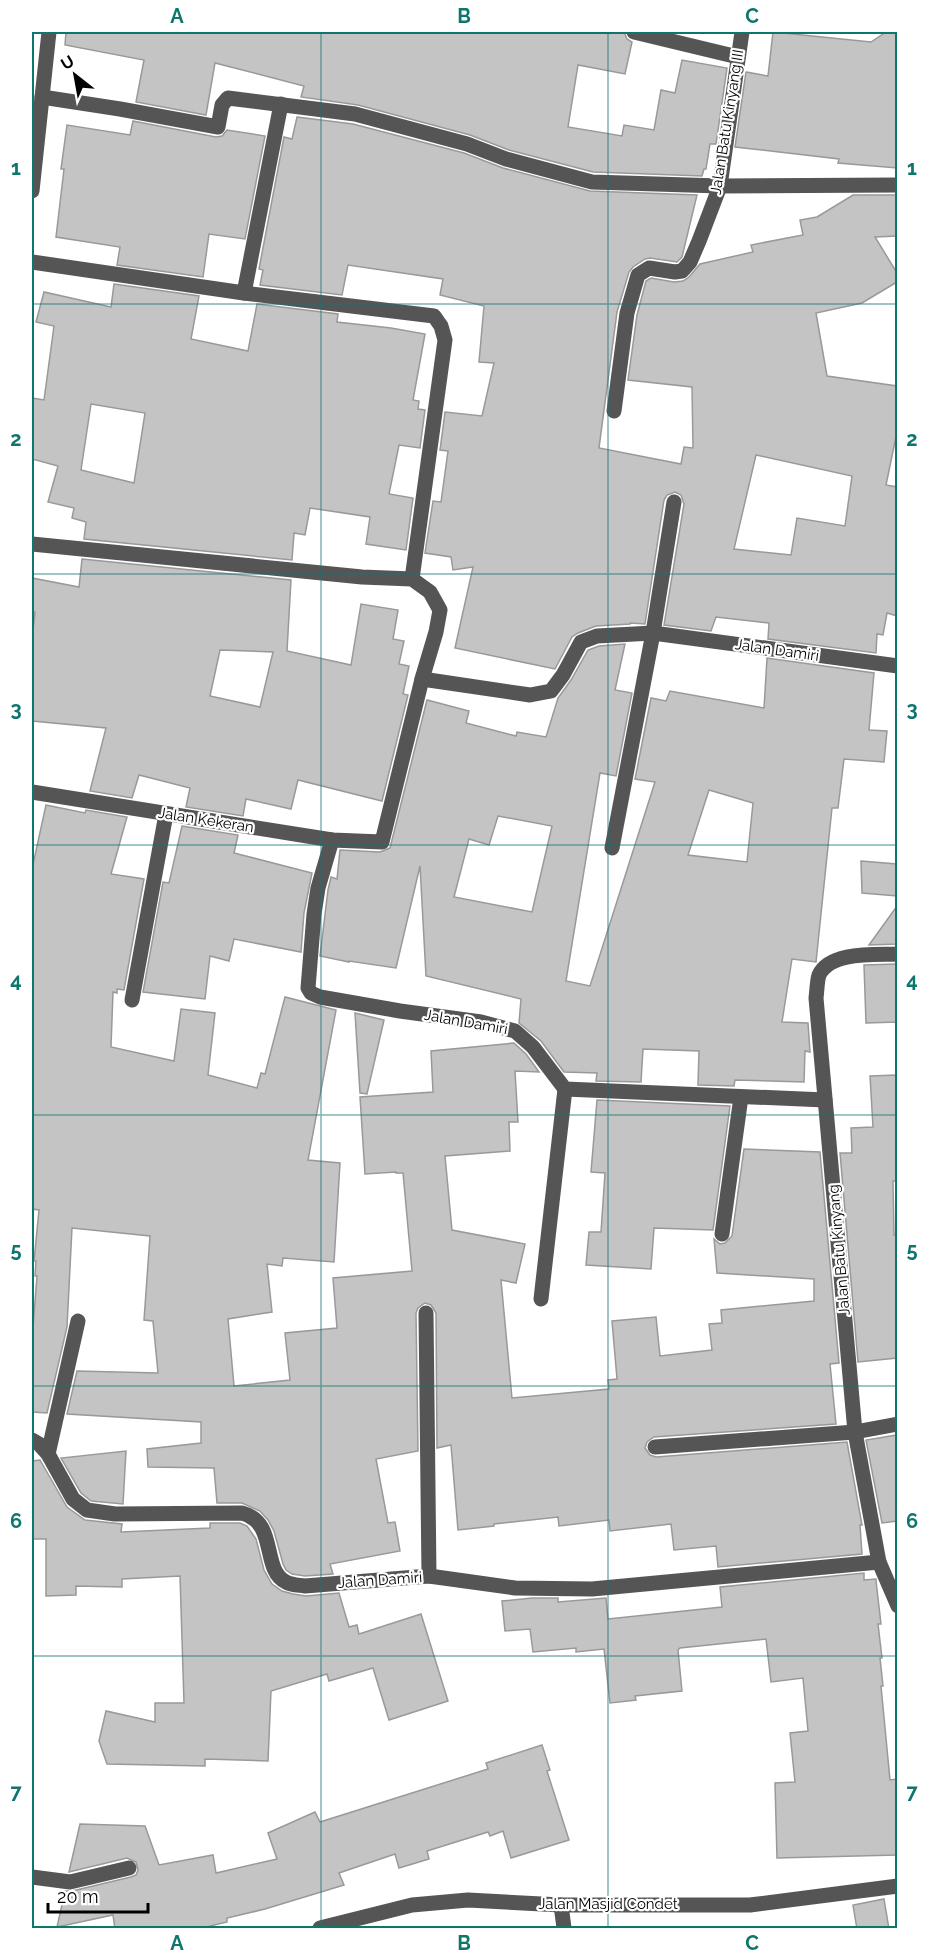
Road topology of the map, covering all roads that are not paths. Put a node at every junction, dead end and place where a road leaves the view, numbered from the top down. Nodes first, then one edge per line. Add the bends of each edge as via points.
1 (49, 32) edge
2 (634, 32) edge
3 (742, 32) edge
4 (738, 57) junction
5 (42, 97) junction
6 (281, 104) junction
7 (897, 185) edge
8 (720, 186) junction
9 (32, 191) edge
10 (32, 262) edge
11 (244, 293) junction
12 (614, 411) dead end
13 (674, 502) dead end
14 (32, 544) edge
15 (412, 579) junction
16 (652, 633) junction
17 (897, 666) edge
18 (422, 680) junction
19 (32, 792) edge
20 (166, 814) junction
21 (332, 840) junction
22 (612, 848) dead end
23 (897, 954) edge
24 (132, 1000) dead end
25 (565, 1089) junction
26 (741, 1097) junction
27 (825, 1100) junction
28 (722, 1234) dead end
29 (541, 1299) dead end
30 (426, 1313) dead end
31 (78, 1321) dead end
32 (897, 1424) edge
33 (855, 1432) junction
34 (32, 1440) edge
35 (655, 1447) dead end
36 (48, 1454) junction
37 (879, 1562) junction
38 (429, 1576) junction
39 (897, 1606) edge
40 (129, 1868) dead end
41 (32, 1877) edge
42 (897, 1886) edge
43 (561, 1905) junction
44 (320, 1929) edge
45 (564, 1929) edge

1 - 5 street
2 - 4 street
3 - 4 street, Jalan Batu Kinyang III
4 - 8 street, Jalan Batu Kinyang III
5 - 6 street via 218,127 222,105 228,99
5 - 9 street
6 - 8 street via 355,114 592,182
6 - 11 street
7 - 8 street
8 - 12 street, Jalan Batu Kinyang III via 686,268 675,272 649,268 638,275 627,313
10 - 11 street
11 - 15 street via 434,316 441,326 443,351
13 - 16 street
14 - 15 street
15 - 18 street via 430,592 440,610
16 - 17 street, Jalan Damiri
16 - 18 street, Jalan Damiri via 597,636 581,642 551,691 530,695
16 - 22 street
18 - 21 street, Jalan Kekeran via 382,842
19 - 20 street, Jalan Kekeran
20 - 21 street, Jalan Kekeran
20 - 24 street
21 - 25 street, Jalan Damiri via 314,914 308,988 311,993 515,1031 534,1047
23 - 27 street, Jalan Batu Kinyang via 842,957 828,963 819,975 816,998
25 - 26 street
25 - 29 street
26 - 27 street
26 - 28 street
27 - 33 street, Jalan Batu Kinyang
30 - 38 street
31 - 36 street
32 - 33 street
33 - 35 street
33 - 37 street, Jalan Batu Kinyang
34 - 36 street, Jalan Damiri
36 - 38 street, Jalan Damiri via 73,1499 87,1510 115,1514 253,1515 261,1525 279,1578 288,1584
37 - 38 street, Jalan Damiri via 592,1589 515,1588
37 - 39 street, Jalan Batu Kinyang
40 - 41 street via 70,1882
42 - 43 street, Jalan Masjid Condet via 750,1905
43 - 44 street, Jalan Masjid Condet via 468,1900 412,1905
43 - 45 street

